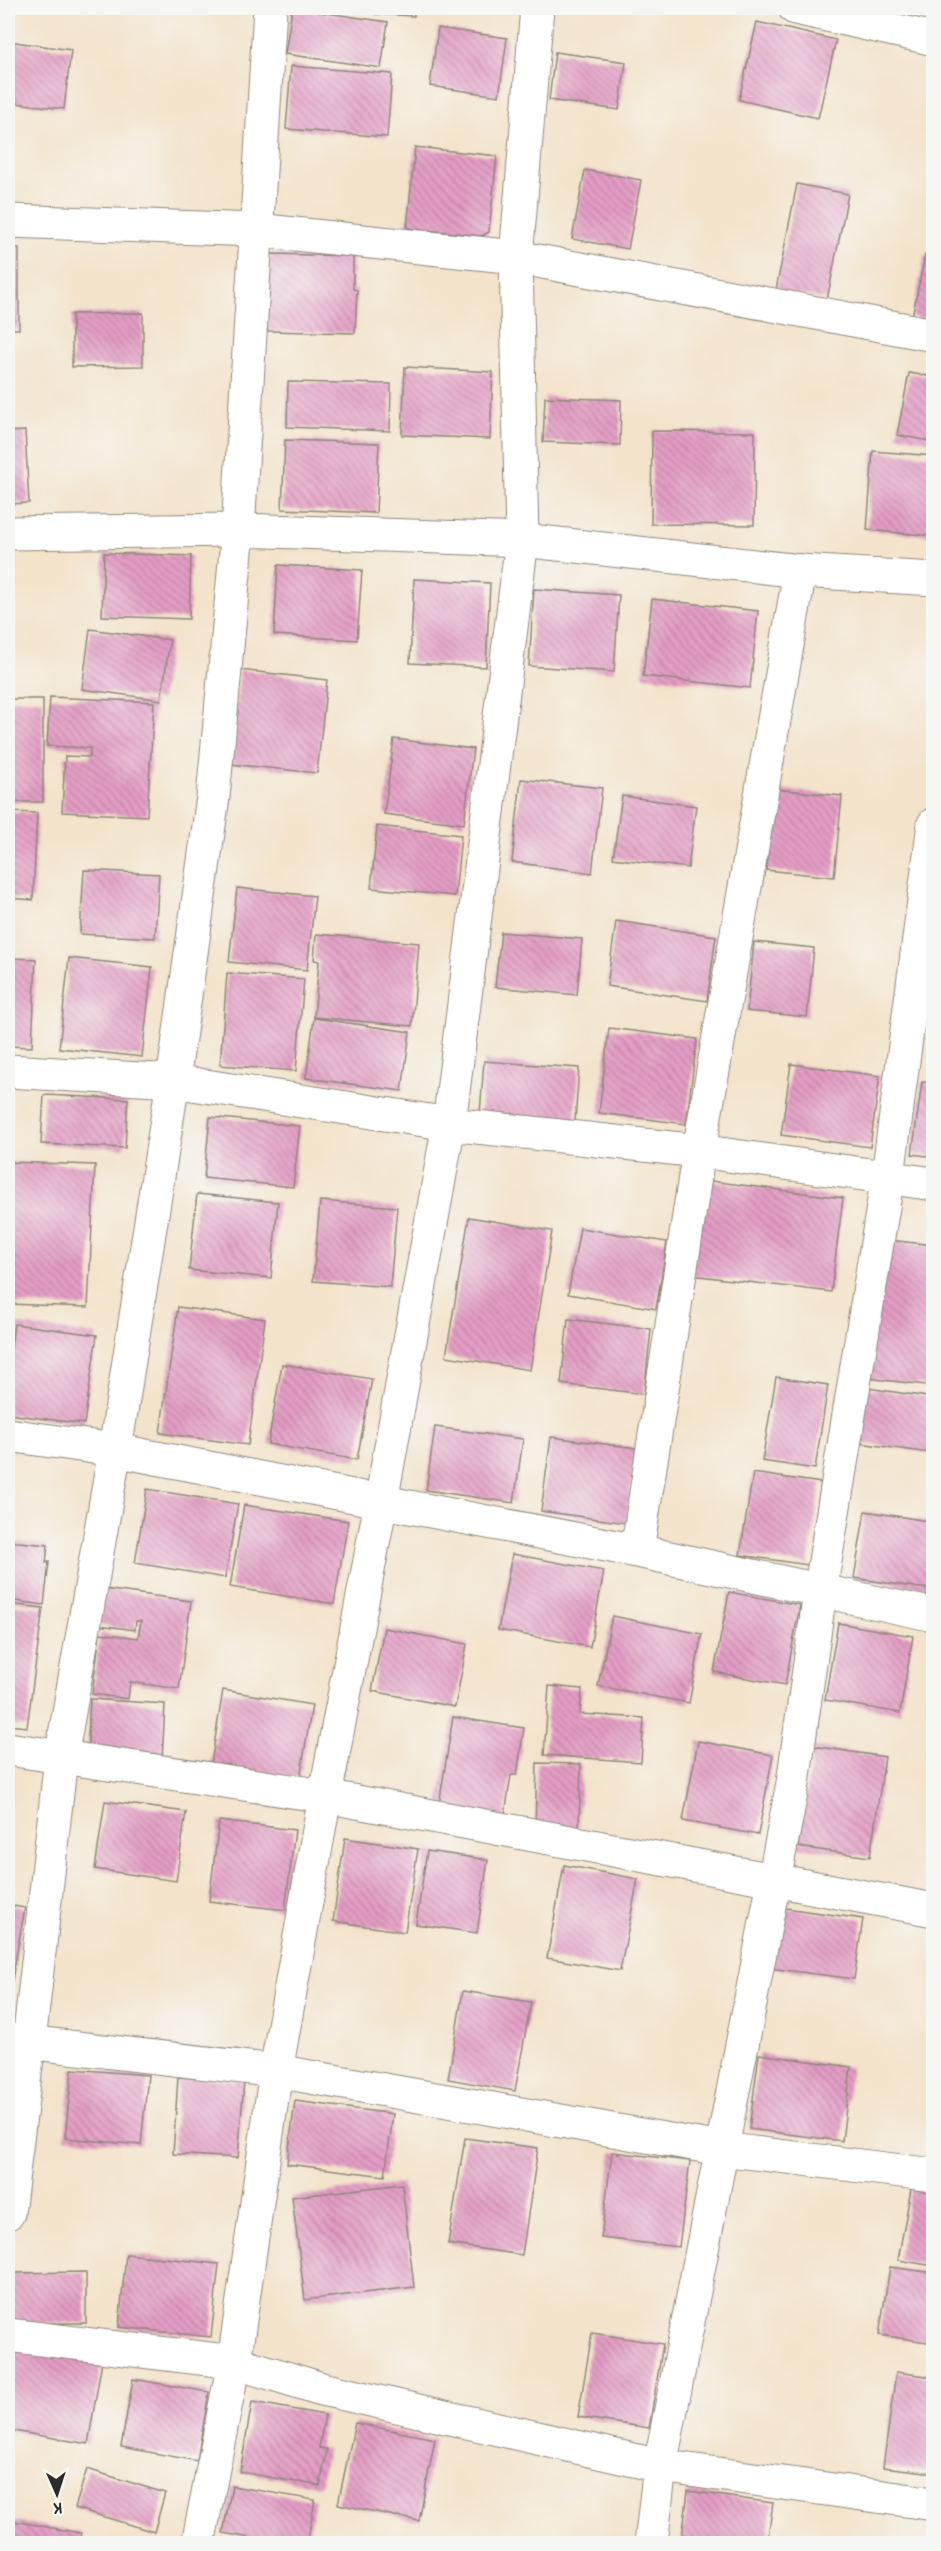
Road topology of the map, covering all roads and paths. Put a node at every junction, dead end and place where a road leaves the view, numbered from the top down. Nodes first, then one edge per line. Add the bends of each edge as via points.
1 (270, 8) edge
2 (537, 8) edge
3 (795, 8) edge
4 (933, 39) edge
5 (8, 221) edge
6 (256, 230) junction
7 (516, 257) junction
8 (933, 335) edge
9 (238, 530) junction
10 (8, 533) edge
11 (522, 540) junction
12 (800, 571) junction
13 (933, 579) edge
14 (933, 837) edge
15 (8, 1071) edge
16 (173, 1081) junction
17 (449, 1124) junction
18 (699, 1151) junction
19 (888, 1176) junction
20 (933, 1184) edge
21 (8, 1435) edge
22 (115, 1450) junction
23 (381, 1502) junction
24 (637, 1551) junction
25 (820, 1592) junction
26 (933, 1615) edge
27 (8, 1749) edge
28 (61, 1758) junction
29 (325, 1796) junction
30 (774, 1880) junction
31 (933, 1910) edge
32 (18, 2041) edge
33 (276, 2071) junction
34 (721, 2149) junction
35 (933, 2175) edge
36 (8, 2213) edge
37 (8, 2335) edge
38 (234, 2362) junction
39 (660, 2466) junction
40 (933, 2504) edge
41 (198, 2544) edge
42 (651, 2544) edge

1 - 6 street
2 - 7 street
3 - 4 street
5 - 6 street
6 - 7 street
6 - 9 street
7 - 8 street
7 - 11 street
9 - 10 street
9 - 11 street
9 - 16 street via 213,797
11 - 12 street
11 - 17 street
12 - 13 street
12 - 18 street
14 - 19 street
15 - 16 street
16 - 17 street
16 - 22 street
17 - 18 street
17 - 23 street
18 - 19 street
18 - 24 street
19 - 20 street
19 - 25 street
21 - 22 street
22 - 23 street
22 - 28 street
23 - 24 street
23 - 29 street
24 - 25 street
25 - 26 street
25 - 30 street via 793,1782
27 - 28 street
28 - 29 street
28 - 32 street
29 - 30 street
29 - 33 street
30 - 31 street
30 - 34 street
32 - 33 street
32 - 36 street
33 - 34 street
33 - 38 street
34 - 35 street
34 - 39 street
37 - 38 street
38 - 39 street via 322,2389
38 - 41 street
39 - 40 street
39 - 42 street

